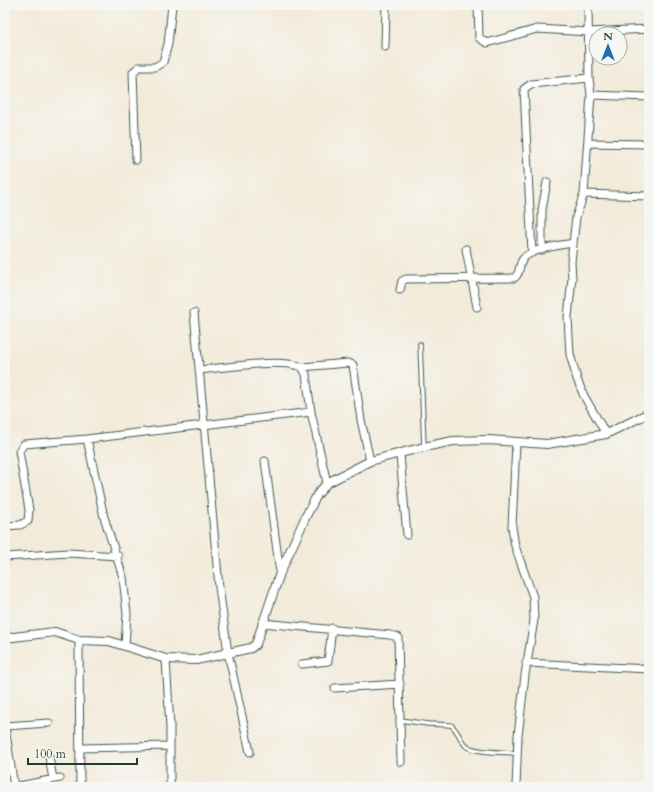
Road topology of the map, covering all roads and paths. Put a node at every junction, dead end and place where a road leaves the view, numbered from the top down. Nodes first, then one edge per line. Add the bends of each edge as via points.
1 (172, 5) edge
2 (386, 5) edge
3 (478, 5) edge
4 (588, 5) edge
5 (589, 26) edge
6 (649, 29) edge
7 (628, 30) edge
8 (588, 32) edge
9 (385, 47) dead end
10 (590, 66) edge
11 (590, 78) junction
12 (592, 95) junction
13 (649, 97) edge
14 (588, 142) junction
15 (649, 144) edge
16 (136, 160) dead end
17 (547, 182) dead end
18 (584, 194) junction
19 (649, 196) edge
20 (573, 243) junction
21 (466, 249) dead end
22 (542, 250) junction
23 (532, 253) junction
24 (470, 278) junction
25 (400, 290) dead end
26 (477, 307) dead end
27 (194, 313) dead end
28 (420, 344) dead end
29 (302, 367) junction
30 (199, 370) junction
31 (311, 412) junction
32 (649, 413) edge
33 (205, 425) junction
34 (606, 434) junction
35 (87, 439) junction
36 (516, 443) junction
37 (424, 447) junction
38 (400, 455) junction
39 (265, 461) dead end
40 (370, 461) junction
41 (327, 482) junction
42 (5, 526) edge
43 (407, 535) dead end
44 (118, 556) junction
45 (5, 557) edge
46 (280, 573) junction
47 (262, 623) junction
48 (332, 628) junction
49 (5, 638) edge
50 (79, 640) junction
51 (125, 646) junction
52 (228, 653) junction
53 (166, 659) junction
54 (526, 663) junction
55 (302, 664) dead end
56 (649, 668) edge
57 (400, 684) junction
58 (335, 688) dead end
59 (400, 720) junction
60 (49, 723) dead end
61 (5, 727) edge
62 (170, 746) junction
63 (80, 748) junction
64 (250, 752) dead end
65 (517, 753) junction
66 (49, 757) dead end
67 (401, 762) dead end
68 (14, 787) edge
69 (80, 787) edge
70 (170, 787) edge
71 (516, 787) edge

1 - 16 street via 168,48 163,62 155,67 139,67 133,72
2 - 9 street
3 - 8 street via 479,38 487,43 537,29
4 - 5 street
6 - 7 street
10 - 11 street
11 - 12 street
11 - 23 street via 531,84 524,89
12 - 13 street
12 - 14 street
14 - 15 street
14 - 18 street
17 - 22 street via 542,210
18 - 19 street
18 - 20 street via 576,217
20 - 22 street
20 - 34 street via 572,290 568,317 570,354 584,396
21 - 24 street
22 - 23 street
23 - 24 street via 523,258 518,274 514,278
24 - 25 street via 406,278 402,281
24 - 26 street
27 - 30 street
28 - 37 lane
29 - 30 street via 277,364
29 - 31 street via 306,374
29 - 40 street via 348,363 353,365
30 - 33 street
31 - 33 street
31 - 41 street
32 - 34 street
33 - 35 street
33 - 52 street via 219,587
34 - 36 street via 547,444
35 - 42 street via 28,443 20,446 19,455 29,510 28,521 20,525
35 - 44 street via 104,517
36 - 37 street via 488,440 453,441
36 - 54 street via 512,527 534,607
37 - 38 street
38 - 40 street
38 - 43 street
39 - 46 street
40 - 41 street
41 - 46 street via 306,516
44 - 45 street via 69,553
44 - 51 street via 126,603
46 - 47 street
47 - 48 street
47 - 52 street via 256,644 251,648
48 - 55 street via 328,661
48 - 57 street via 398,637
49 - 50 street via 55,632
50 - 51 street via 109,641
50 - 63 street
51 - 53 street
52 - 53 street via 196,660
52 - 64 street
53 - 62 street
54 - 56 street
54 - 65 street
57 - 58 street
57 - 59 street
59 - 65 lane via 451,725 470,749
59 - 67 street
60 - 61 street
61 - 68 street
62 - 63 street
62 - 70 street
63 - 69 street
65 - 71 street
66 - 68 street via 56,778

